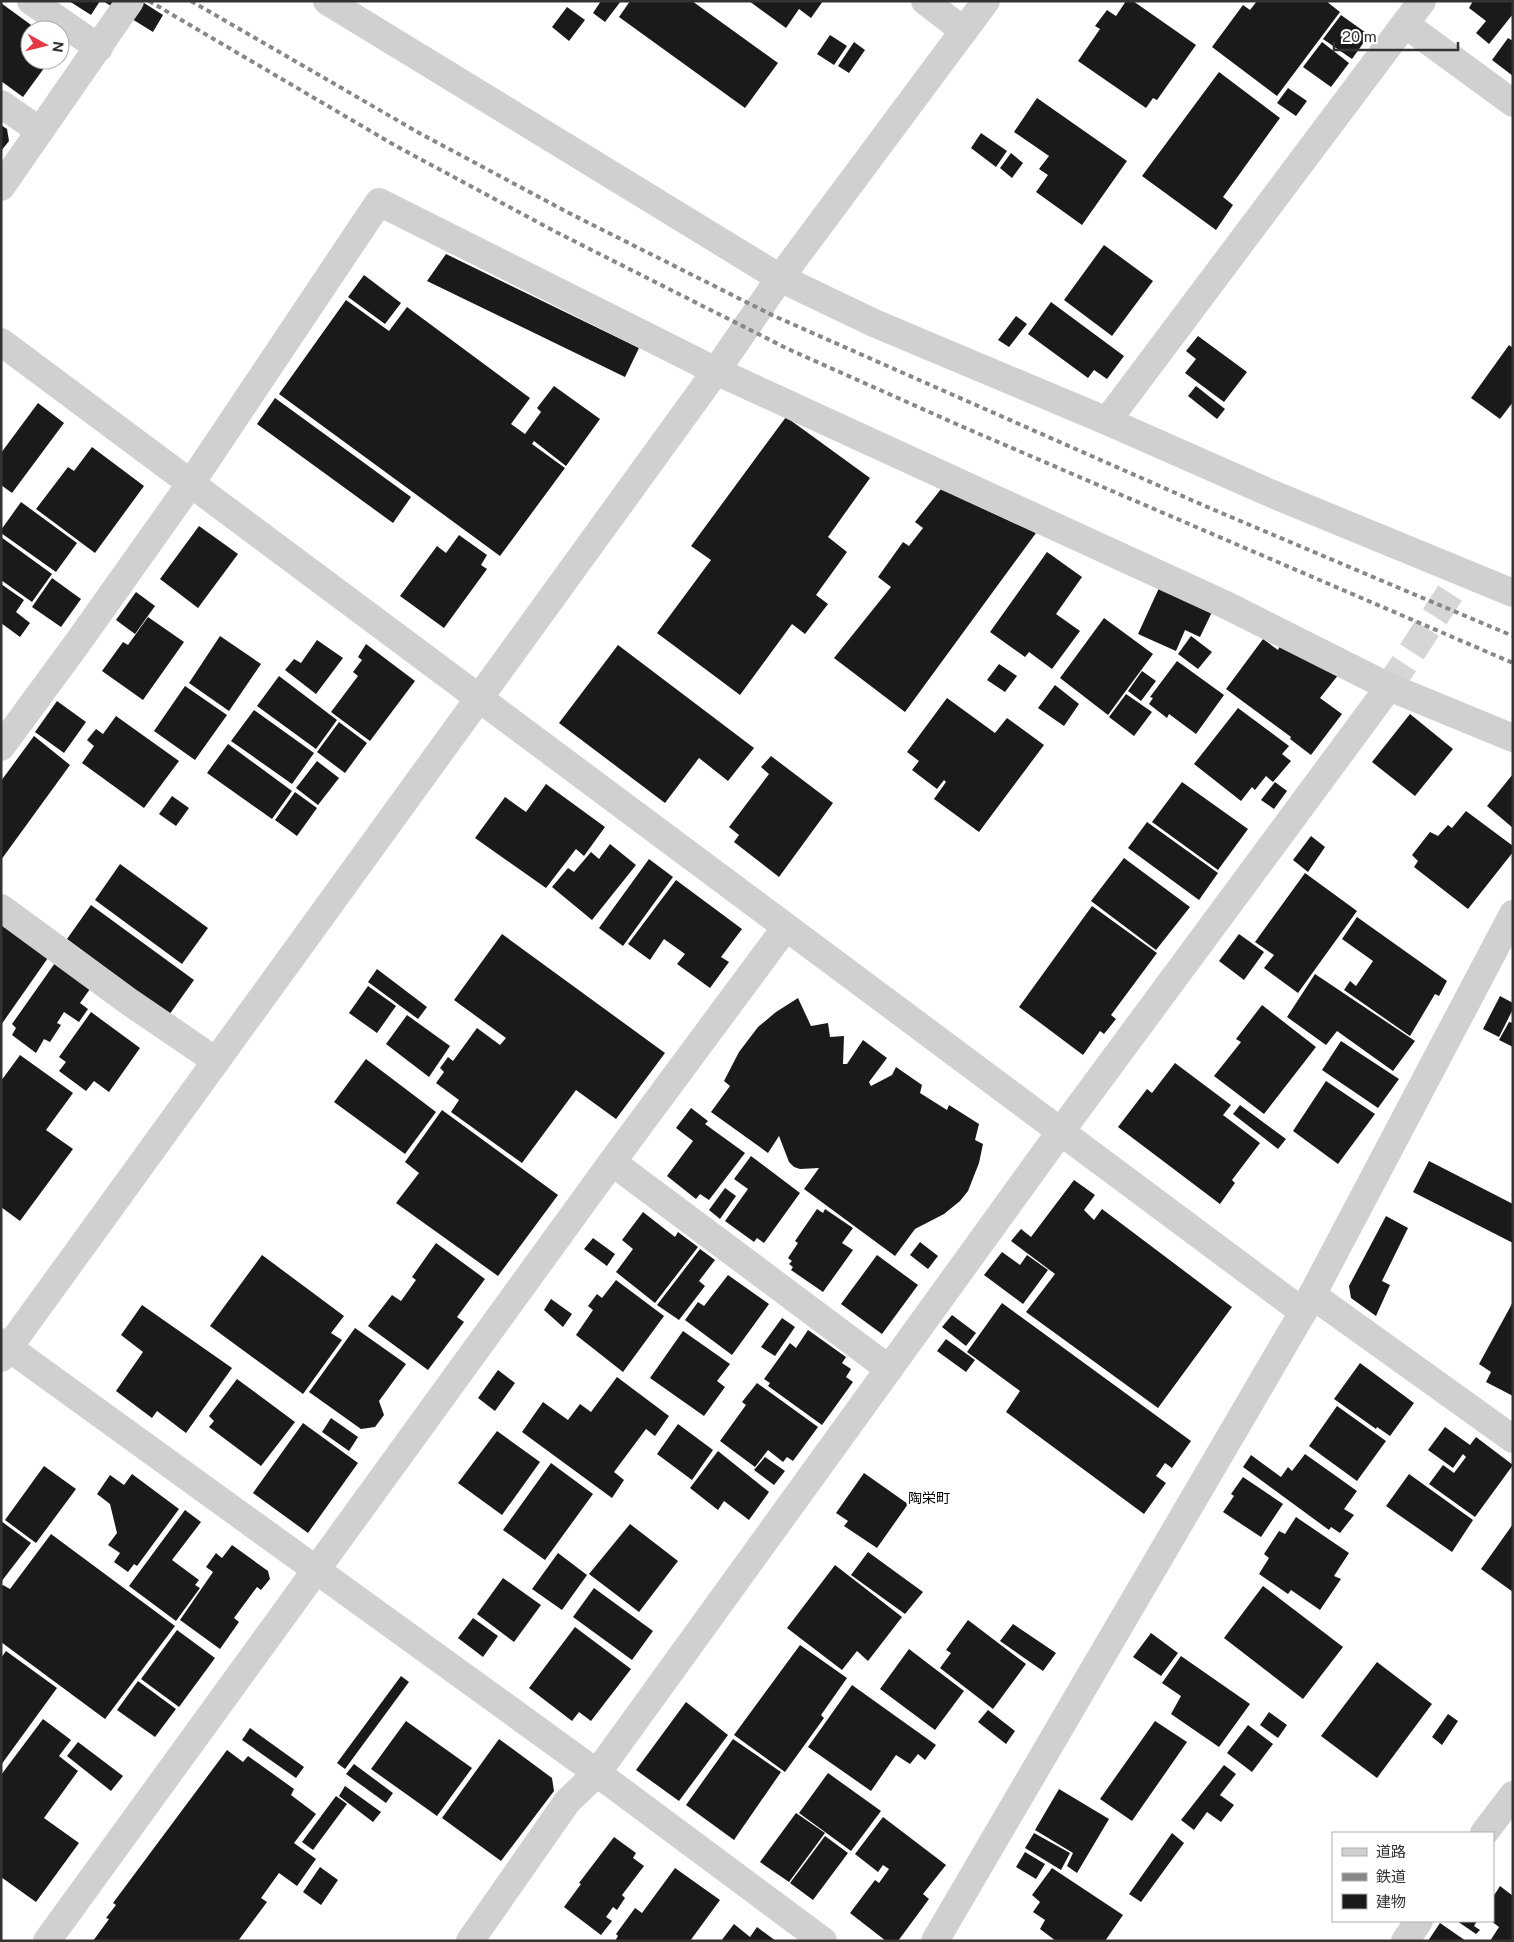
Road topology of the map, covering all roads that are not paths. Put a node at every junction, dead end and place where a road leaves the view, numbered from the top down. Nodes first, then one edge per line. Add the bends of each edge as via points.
1 (31, 1) edge
2 (130, 1) edge
3 (327, 1) edge
4 (925, 1) edge
5 (986, 1) edge
6 (1422, 1) edge
7 (1405, 24) junction
8 (964, 32) junction
9 (99, 48) junction
10 (1513, 103) edge
11 (1, 104) edge
12 (40, 131) junction
13 (1, 187) edge
14 (780, 278) junction
15 (1, 342) edge
16 (716, 371) junction
17 (1106, 421) junction
18 (191, 483) junction
19 (1513, 593) edge
20 (1389, 686) junction
21 (480, 697) junction
22 (1513, 738) edge
23 (1, 747) edge
24 (1, 908) edge
25 (1513, 914) edge
26 (786, 927) junction
27 (216, 1061) junction
28 (1061, 1130) junction
29 (612, 1162) junction
30 (1308, 1304) junction
31 (4, 1349) edge
32 (889, 1369) junction
33 (1513, 1439) edge
34 (316, 1570) junction
35 (597, 1772) junction
36 (1513, 1795) edge
37 (1485, 1832) edge
38 (1418, 1922) edge
39 (47, 1941) edge
40 (470, 1941) edge
41 (823, 1941) edge
42 (935, 1941) edge
43 (1404, 1941) edge

1 - 9 street
2 - 9 street
3 - 14 street
4 - 8 street
5 - 8 street
6 - 7 street
7 - 10 street
7 - 17 street
8 - 14 street
9 - 12 street
11 - 12 street
12 - 13 street
14 - 16 street
14 - 17 street via 874,323
15 - 18 street
16 - 18 street via 379,202
16 - 20 street via 1226,605
16 - 21 street
17 - 19 street
18 - 21 street
18 - 23 street
20 - 22 street
20 - 28 street
21 - 26 street
21 - 27 street
24 - 27 street
25 - 30 street
26 - 28 street
26 - 29 street
27 - 31 street
28 - 30 street
28 - 32 street
29 - 32 street
29 - 34 street
30 - 33 street
30 - 42 street
31 - 34 street
32 - 35 street
34 - 35 street
34 - 39 street
35 - 40 street via 568,1802
35 - 41 street
36 - 37 street
38 - 43 street

